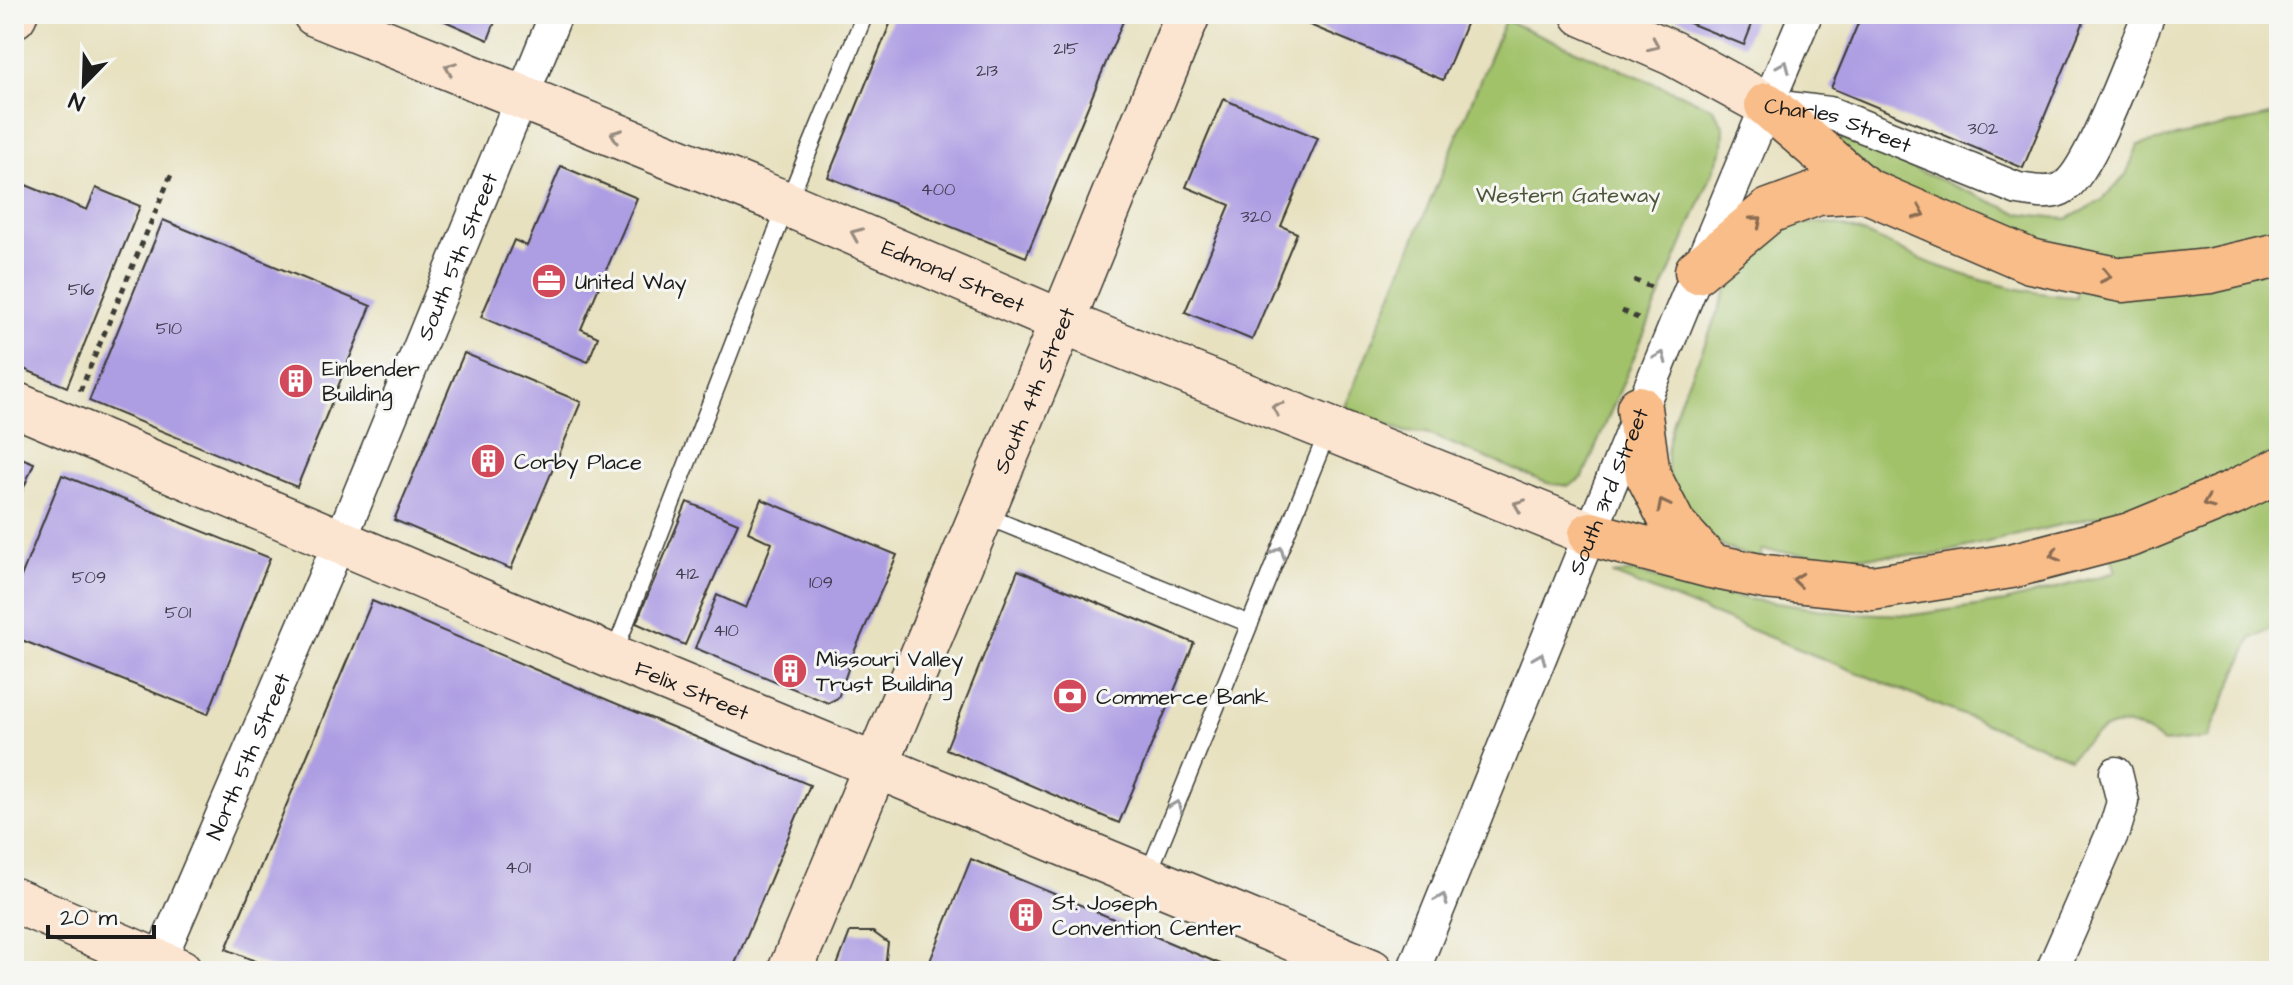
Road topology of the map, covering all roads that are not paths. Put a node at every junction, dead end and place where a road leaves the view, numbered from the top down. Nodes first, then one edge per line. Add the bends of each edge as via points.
1 (315, 14) edge
2 (556, 14) edge
3 (865, 14) edge
4 (1188, 14) edge
5 (1583, 14) edge
6 (1806, 14) edge
7 (2149, 14) edge
8 (522, 97) junction
9 (1767, 105) junction
10 (1865, 190) junction
11 (787, 204) junction
12 (2279, 255) edge
13 (1697, 271) junction
14 (1062, 322) junction
15 (14, 404) edge
16 (1639, 408) junction
17 (1329, 429) junction
18 (2279, 470) edge
19 (982, 514) junction
20 (1591, 534) junction
21 (340, 541) junction
22 (1711, 566) junction
23 (1250, 624) junction
24 (613, 657) junction
25 (876, 766) junction
26 (2116, 773) dead end
27 (1147, 878) junction
28 (14, 900) edge
29 (164, 968) edge
30 (790, 971) edge
31 (1371, 971) edge
32 (1413, 971) edge
33 (2052, 971) edge

8 -> 1 main road, Edmond Street
2 - 8 street, South 5th Street
3 - 11 lane
4 - 14 main road, South 4th Street
5 -> 9 main road, Charles Street via 1672,53
9 -> 6 street, South 3rd Street
7 - 9 street, Charles Street via 2087,159 2059,191 2018,189 1830,113
11 -> 8 main road, Edmond Street
8 - 21 street, South 5th Street
9 - 10 highway
9 - 13 street, South 3rd Street
10 -> 12 highway via 2030,261 2122,280 2210,271
13 -> 10 highway via 1769,211 1818,193
14 -> 11 main road, Edmond Street
11 - 24 lane
16 -> 13 street, South 3rd Street
17 -> 14 main road, Edmond Street
14 - 19 main road, South 4th Street
15 - 21 main road, Felix Street
16 - 20 street, South 3rd Street
22 -> 16 highway via 1673,524 1648,475
20 -> 17 main road, Edmond Street
23 -> 17 lane
18 -> 22 highway via 2130,535 2011,566 1872,588
19 - 23 lane
19 - 25 main road, South 4th Street
20 - 22 highway
32 -> 20 street, South 3rd Street
21 - 24 main road, Felix Street
21 - 29 street, North 5th Street
27 -> 23 lane
24 - 25 main road, Felix Street
25 - 27 main road, Felix Street
25 - 30 main road, South 4th Street
26 - 33 street via 2123,802 2116,825
27 - 31 main road, Felix Street
28 - 29 main road

